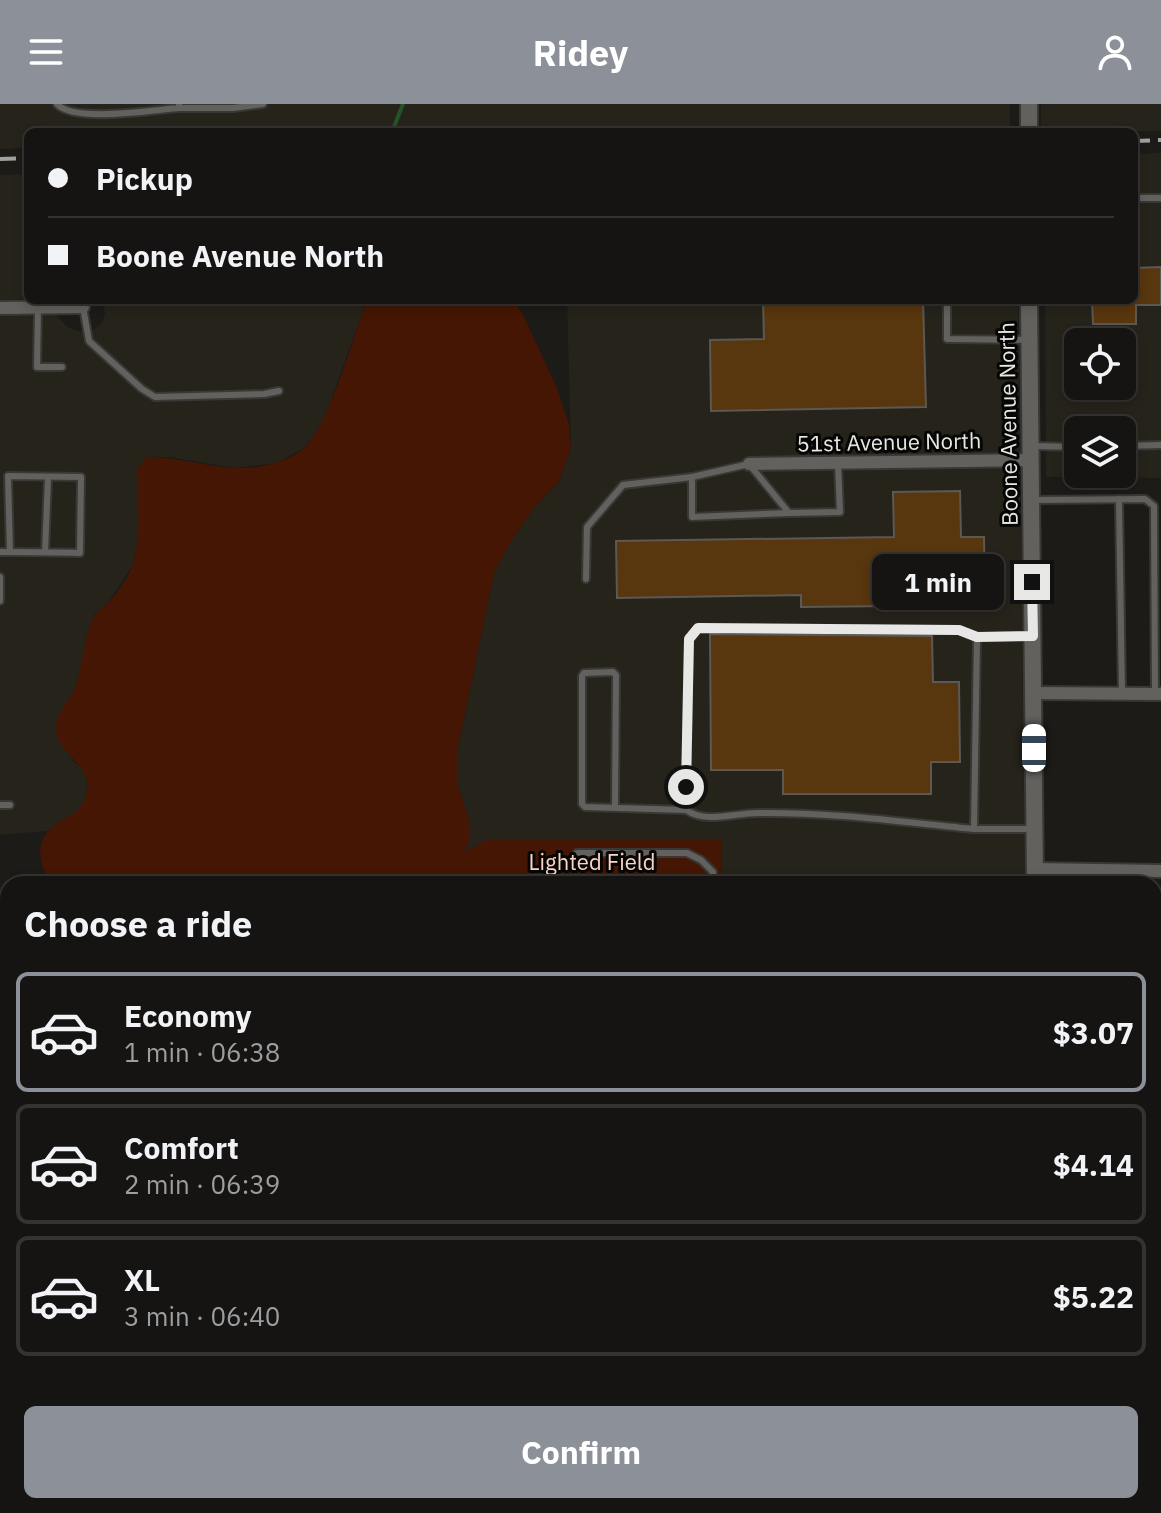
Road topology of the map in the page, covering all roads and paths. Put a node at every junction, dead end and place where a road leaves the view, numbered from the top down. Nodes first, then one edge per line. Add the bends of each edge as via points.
1 (57, 104) edge
2 (263, 104) edge
3 (1029, 104) edge
4 (179, 106) edge
5 (1029, 128) edge
6 (1138, 198) edge
7 (1161, 198) edge
8 (73, 304) edge
9 (85, 304) edge
10 (947, 304) edge
11 (1029, 304) edge
12 (38, 307) junction
13 (0, 308) edge
14 (1029, 340) junction
15 (62, 367) dead end
16 (279, 391) dead end
17 (1161, 445) edge
18 (1136, 446) edge
19 (1064, 449) edge
20 (1030, 453) junction
21 (838, 463) junction
22 (749, 464) junction
23 (4, 476) edge
24 (692, 477) junction
25 (48, 478) junction
26 (1119, 499) junction
27 (1031, 500) junction
28 (789, 513) junction
29 (0, 552) edge
30 (10, 552) junction
31 (45, 552) junction
32 (0, 577) edge
33 (586, 579) dead end
34 (0, 601) edge
35 (1033, 636) junction
36 (977, 637) junction
37 (1033, 693) junction
38 (1122, 694) junction
39 (1158, 694) edge
40 (0, 805) edge
41 (10, 805) dead end
42 (615, 807) junction
43 (686, 810) junction
44 (974, 829) junction
45 (1035, 829) junction
46 (577, 853) dead end
47 (1161, 871) edge
48 (713, 876) edge
49 (1035, 876) edge

1 - 4 lane via 84,114
2 - 4 lane
3 - 5 street
6 - 7 lane
8 - 12 street
9 - 16 lane via 89,341 155,397
10 - 14 lane via 947,339
11 - 14 street, Boone Avenue North
12 - 13 street
12 - 15 lane via 37,367
14 - 20 street, Boone Avenue North
17 - 18 lane
19 - 20 lane
20 - 21 street, 51st Avenue North
20 - 27 street, Boone Avenue North
21 - 22 street, 51st Avenue North
21 - 28 lane via 840,512
22 - 24 lane
22 - 28 lane
23 - 25 lane
23 - 30 lane
24 - 28 lane via 692,517
24 - 33 lane via 623,485 587,527
25 - 31 lane
25 - 31 lane via 81,477 80,553
26 - 27 lane
26 - 38 lane
26 - 39 lane via 1145,499 1154,506
27 - 35 street, Boone Avenue North
29 - 30 lane
30 - 31 lane
32 - 34 lane
35 - 36 lane
35 - 37 street, Boone Avenue North
36 - 43 lane via 959,630 698,628 689,639
36 - 44 lane
37 - 38 street
37 - 45 street, Boone Avenue North
38 - 39 street
40 - 41 lane
42 - 42 lane via 582,804 584,673 616,675
42 - 43 lane
43 - 44 lane via 697,818 842,815
44 - 45 lane
45 - 49 street, Boone Avenue North
46 - 48 lane via 687,853 701,860
47 - 49 street

